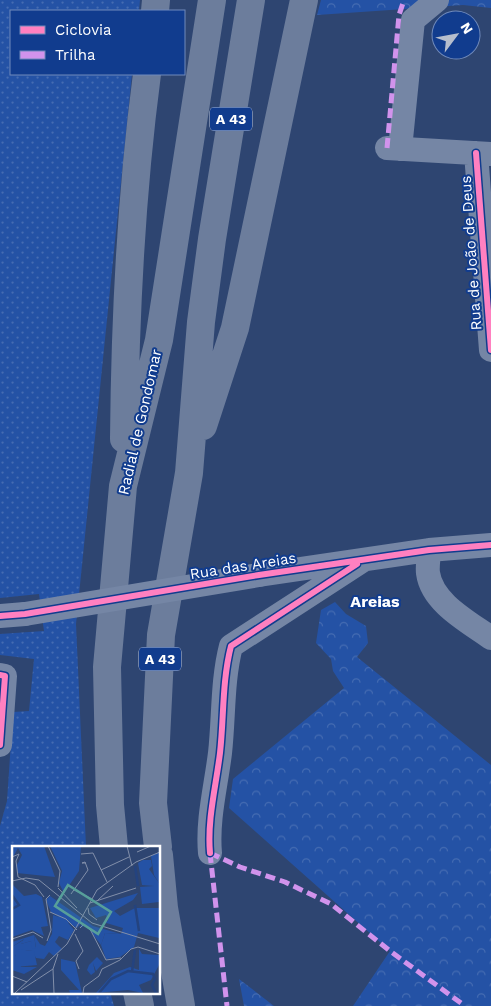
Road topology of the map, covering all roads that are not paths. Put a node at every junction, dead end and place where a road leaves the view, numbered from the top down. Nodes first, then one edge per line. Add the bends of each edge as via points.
1 (212, 0) edge
2 (251, 0) edge
3 (304, 0) edge
4 (437, 0) edge
5 (146, 75) edge
6 (484, 154) edge
7 (490, 318) edge
8 (491, 350) edge
9 (189, 473) junction
10 (123, 486) junction
11 (491, 545) edge
12 (429, 550) junction
13 (362, 560) junction
14 (0, 616) edge
15 (491, 638) edge
16 (0, 675) edge
17 (0, 745) edge
18 (114, 846) edge
19 (158, 846) edge
20 (210, 854) dead end
21 (160, 866) edge
22 (181, 1006) edge

1 - 10 highway, Radial de Gondomar / A 43 via 158,340
2 - 9 highway, A 43 via 201,322
3 - 9 highway via 234,328
4 - 6 street via 413,20 394,149
5 - 10 highway via 125,342
6 - 7 street, Rua de João de Deus
7 - 8 street, Rua de João de Deus
9 - 19 highway, A 43 via 161,635 154,803
10 - 18 highway, Radial de Gondomar / A 43 via 106,666
11 - 12 street, Rua das Areias
12 - 13 street, Rua das Areias
12 - 15 street via 428,574 434,591 444,603
13 - 14 street, Rua das Areias, bridge
13 - 20 street via 231,646 225,671
16 - 17 street via 5,676
21 - 22 highway

